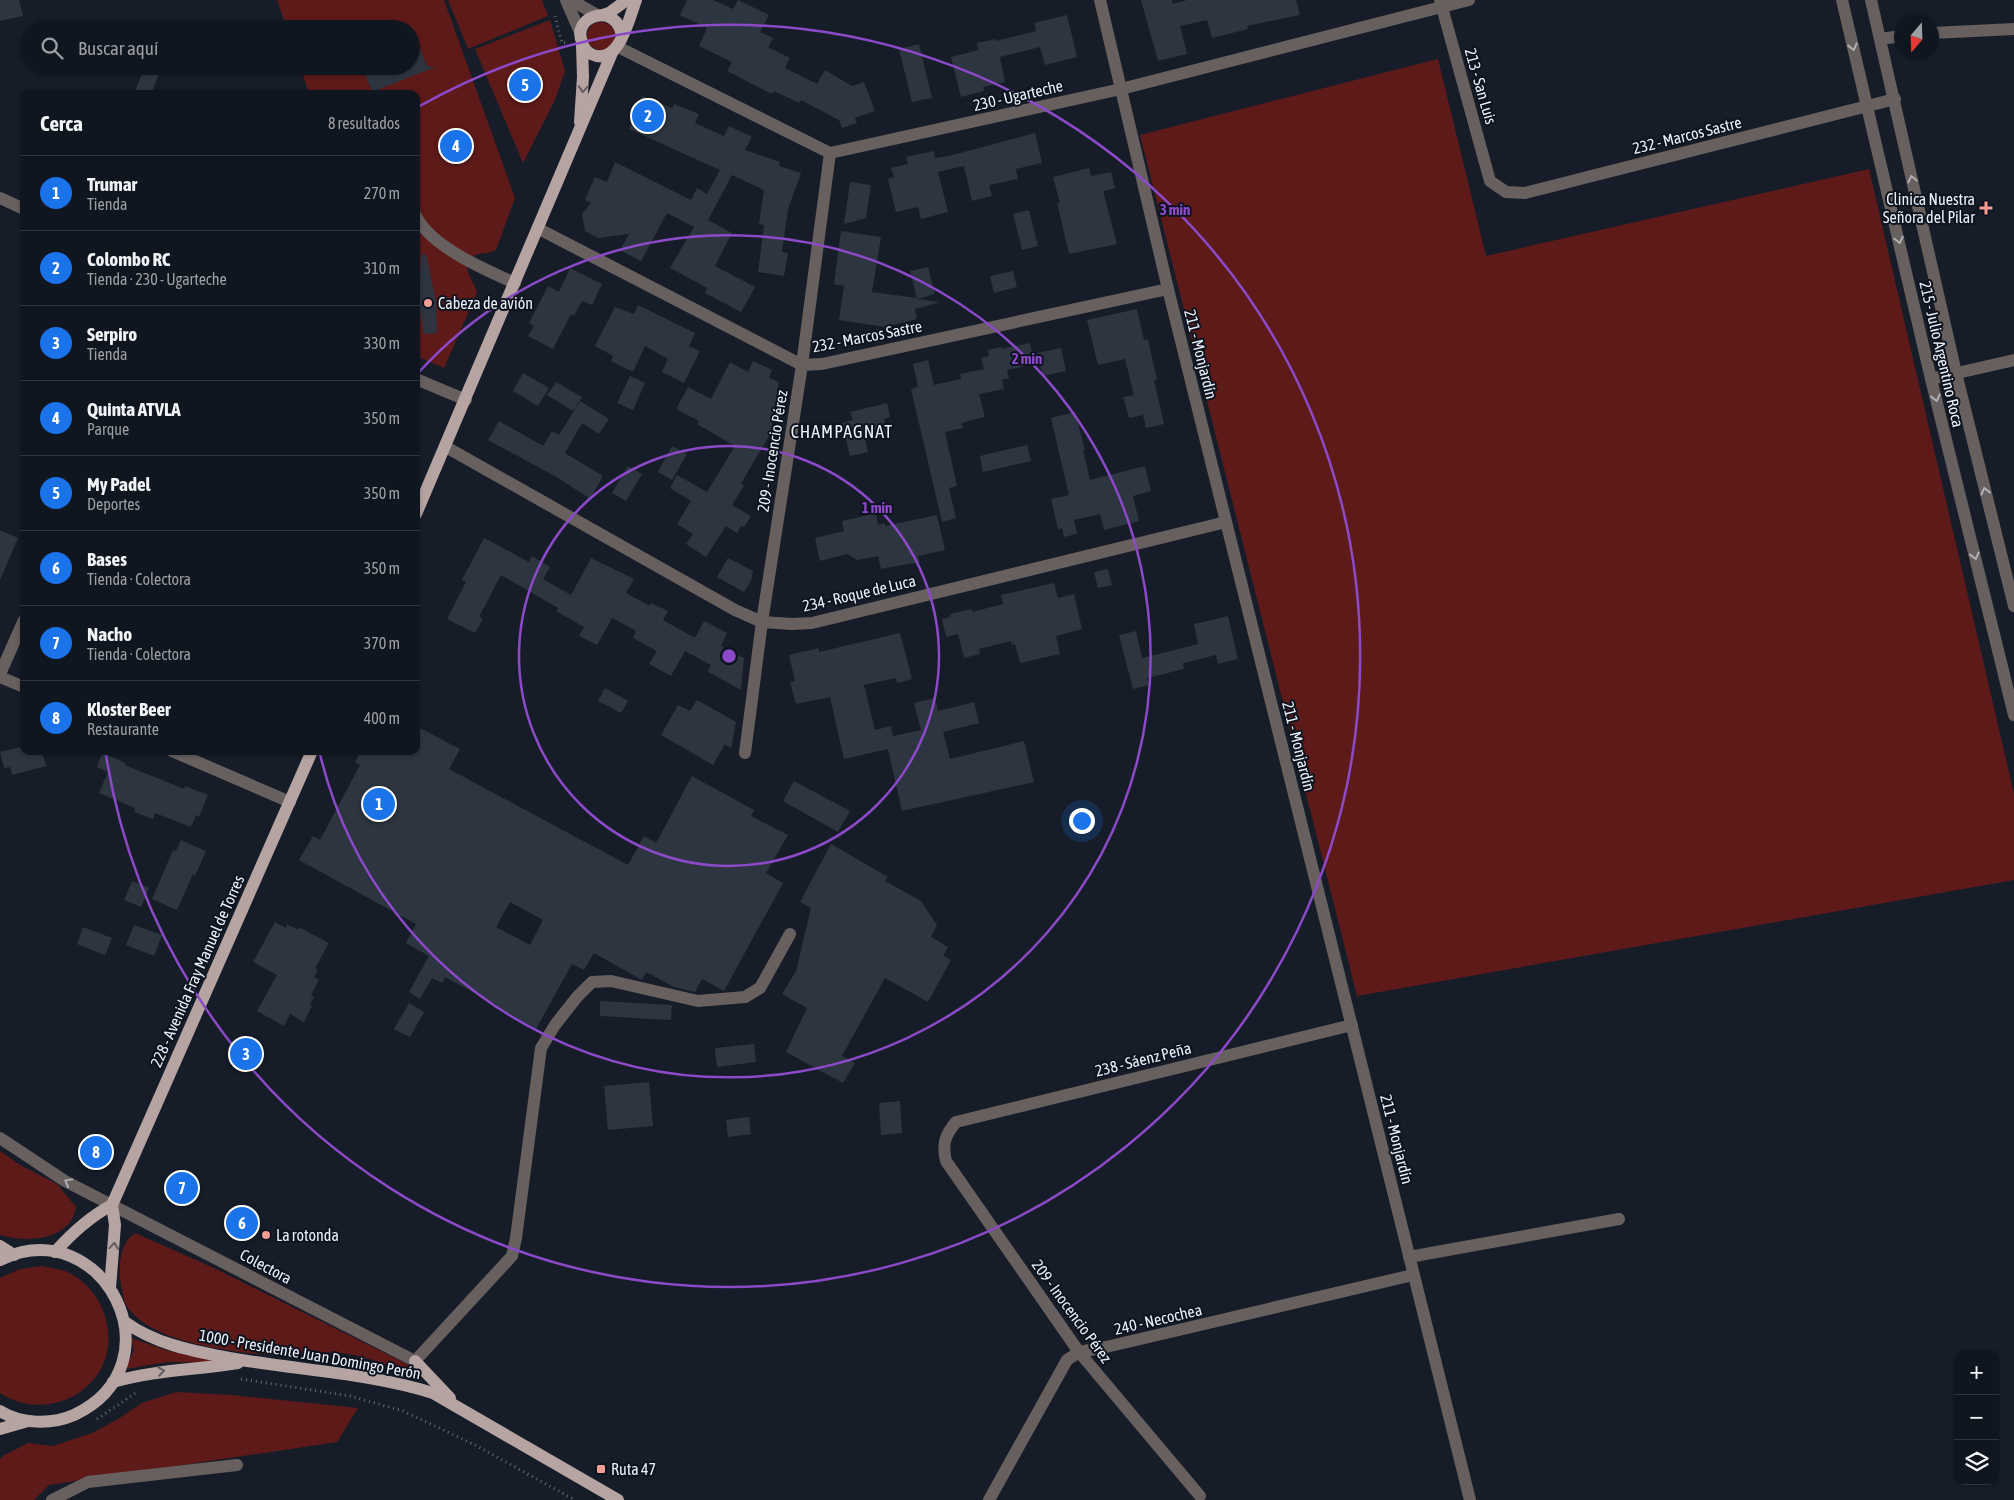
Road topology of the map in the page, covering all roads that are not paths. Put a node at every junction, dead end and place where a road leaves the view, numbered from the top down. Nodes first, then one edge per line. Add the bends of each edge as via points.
1 (566, 0) edge
2 (570, 0) edge
3 (627, 0) edge
4 (636, 0) edge
5 (1100, 0) edge
6 (1469, 0) edge
7 (1842, 0) edge
8 (1871, 0) edge
9 (1441, 3) edge
10 (600, 15) junction
11 (2014, 29) edge
12 (1939, 33) edge
13 (1894, 37) edge
14 (581, 38) junction
15 (1880, 39) junction
16 (617, 46) junction
17 (1121, 89) junction
18 (1894, 100) junction
19 (1868, 107) junction
20 (579, 133) junction
21 (830, 153) junction
22 (1490, 180) joint
23 (0, 198) edge
24 (20, 207) edge
25 (420, 222) edge
26 (539, 229) junction
27 (515, 283) junction
28 (1168, 289) junction
29 (2014, 360) edge
30 (802, 365) junction
31 (1956, 373) junction
32 (1931, 379) junction
33 (420, 381) edge
34 (466, 400) junction
35 (446, 447) junction
36 (420, 505) edge
37 (1226, 522) junction
38 (2014, 606) edge
39 (762, 622) junction
40 (20, 629) edge
41 (0, 676) edge
42 (20, 685) edge
43 (2014, 715) edge
44 (745, 753) dead end
45 (181, 755) edge
46 (310, 755) edge
47 (290, 802) junction
48 (790, 934) dead end
49 (1352, 1025) junction
50 (947, 1133) joint
51 (0, 1138) edge
52 (112, 1205) junction
53 (1619, 1219) dead end
54 (0, 1246) edge
55 (55, 1252) junction
56 (14, 1255) junction
57 (1409, 1257) junction
58 (0, 1260) edge
59 (1413, 1275) junction
60 (110, 1288) junction
61 (124, 1322) junction
62 (1078, 1352) junction
63 (415, 1360) junction
64 (248, 1361) junction
65 (113, 1382) junction
66 (460, 1409) junction
67 (0, 1411) edge
68 (28, 1421) junction
69 (0, 1430) edge
70 (237, 1464) dead end
71 (1200, 1496) dead end
72 (52, 1500) edge
73 (618, 1500) edge
74 (989, 1500) edge
75 (1470, 1500) edge

1 - 14 street
2 - 10 street
3 - 10 main road via 609,13
4 - 16 main road
5 - 17 street, 211 - Monjardín
6 - 9 street, 230 - Ugarteche
7 -> 19 street, 215 - Julio Argentino Roca
8 - 15 street, 215 - Julio Argentino Roca
9 - 17 street, 230 - Ugarteche
9 - 22 street, 213 - San Luis
10 - 14 main road via 586,21
10 - 16 main road via 614,20 621,30
11 - 12 street
13 - 15 street
14 - 16 main road via 592,54 598,56
14 -> 20 main road via 583,77
15 - 18 street, 215 - Julio Argentino Roca
16 - 20 main road
16 - 21 street
17 - 21 street, 230 - Ugarteche
17 - 28 street, 211 - Monjardín
18 - 19 street, 232 - Marcos Sastre
31 -> 18 street, 215 - Julio Argentino Roca
19 - 22 street, 232 - Marcos Sastre via 1525,193 1506,192
19 -> 32 street, 215 - Julio Argentino Roca
20 - 26 main road
21 - 30 street, 209 - Inocencio Pérez
23 - 24 street
25 - 27 street via 438,241 467,260
26 - 27 main road
26 - 30 street, 232 - Marcos Sastre
27 - 34 main road
28 - 30 street, 232 - Marcos Sastre via 822,364
28 - 37 street, 211 - Monjardín
29 - 31 street
30 - 39 street, 209 - Inocencio Pérez
31 - 32 street
38 -> 31 street, 215 - Julio Argentino Roca
32 -> 43 street, 215 - Julio Argentino Roca
33 - 34 street
34 - 35 main road
35 - 36 main road
35 - 39 street, 234 - Roque de Luca via 735,610
37 - 39 street, 234 - Roque de Luca via 812,622
37 - 49 street, 211 - Monjardín
39 - 44 street, 209 - Inocencio Pérez
40 - 41 street
41 - 42 street
45 - 47 street
46 - 47 main road, 228 - Avenida Fray Manuel de Torres
47 - 52 main road, 228 - Avenida Fray Manuel de Torres
48 - 63 street via 760,988 746,997 698,1001 611,981 592,982 577,997 554,1025 541,1048 512,1256
49 - 50 street, 238 - Sáenz Peña via 956,1122
49 - 57 street, 211 - Monjardín
50 - 62 street, 209 - Inocencio Pérez via 942,1146 946,1161
52 -> 51 street, Colectora via 65,1181
52 - 55 main road via 96,1213
60 -> 52 main road, 228 - Avenida Fray Manuel de Torres via 115,1225
52 - 63 street, Colectora
53 - 57 street
54 - 56 main road
55 - 56 main road via 34,1251
55 - 60 main road via 76,1259 95,1271
56 - 58 main road
57 - 59 street, 211 - Monjardín
59 - 62 street, 240 - Necochea
59 - 75 street, 211 - Monjardín
60 - 61 main road
61 - 64 main road, 1000 - Presidente Juan Domingo Perón via 148,1336 184,1349
61 - 65 main road via 122,1362
62 - 71 street, 209 - Inocencio Pérez
62 - 74 street via 1067,1360
63 - 66 main road
65 -> 64 main road via 140,1374
64 - 66 main road, 1000 - Presidente Juan Domingo Perón via 407,1385 433,1393
65 - 68 main road via 101,1397 68,1418
66 - 73 main road, 1000 - Presidente Juan Domingo Perón
67 - 68 main road
68 - 69 main road
70 - 72 street via 88,1482

